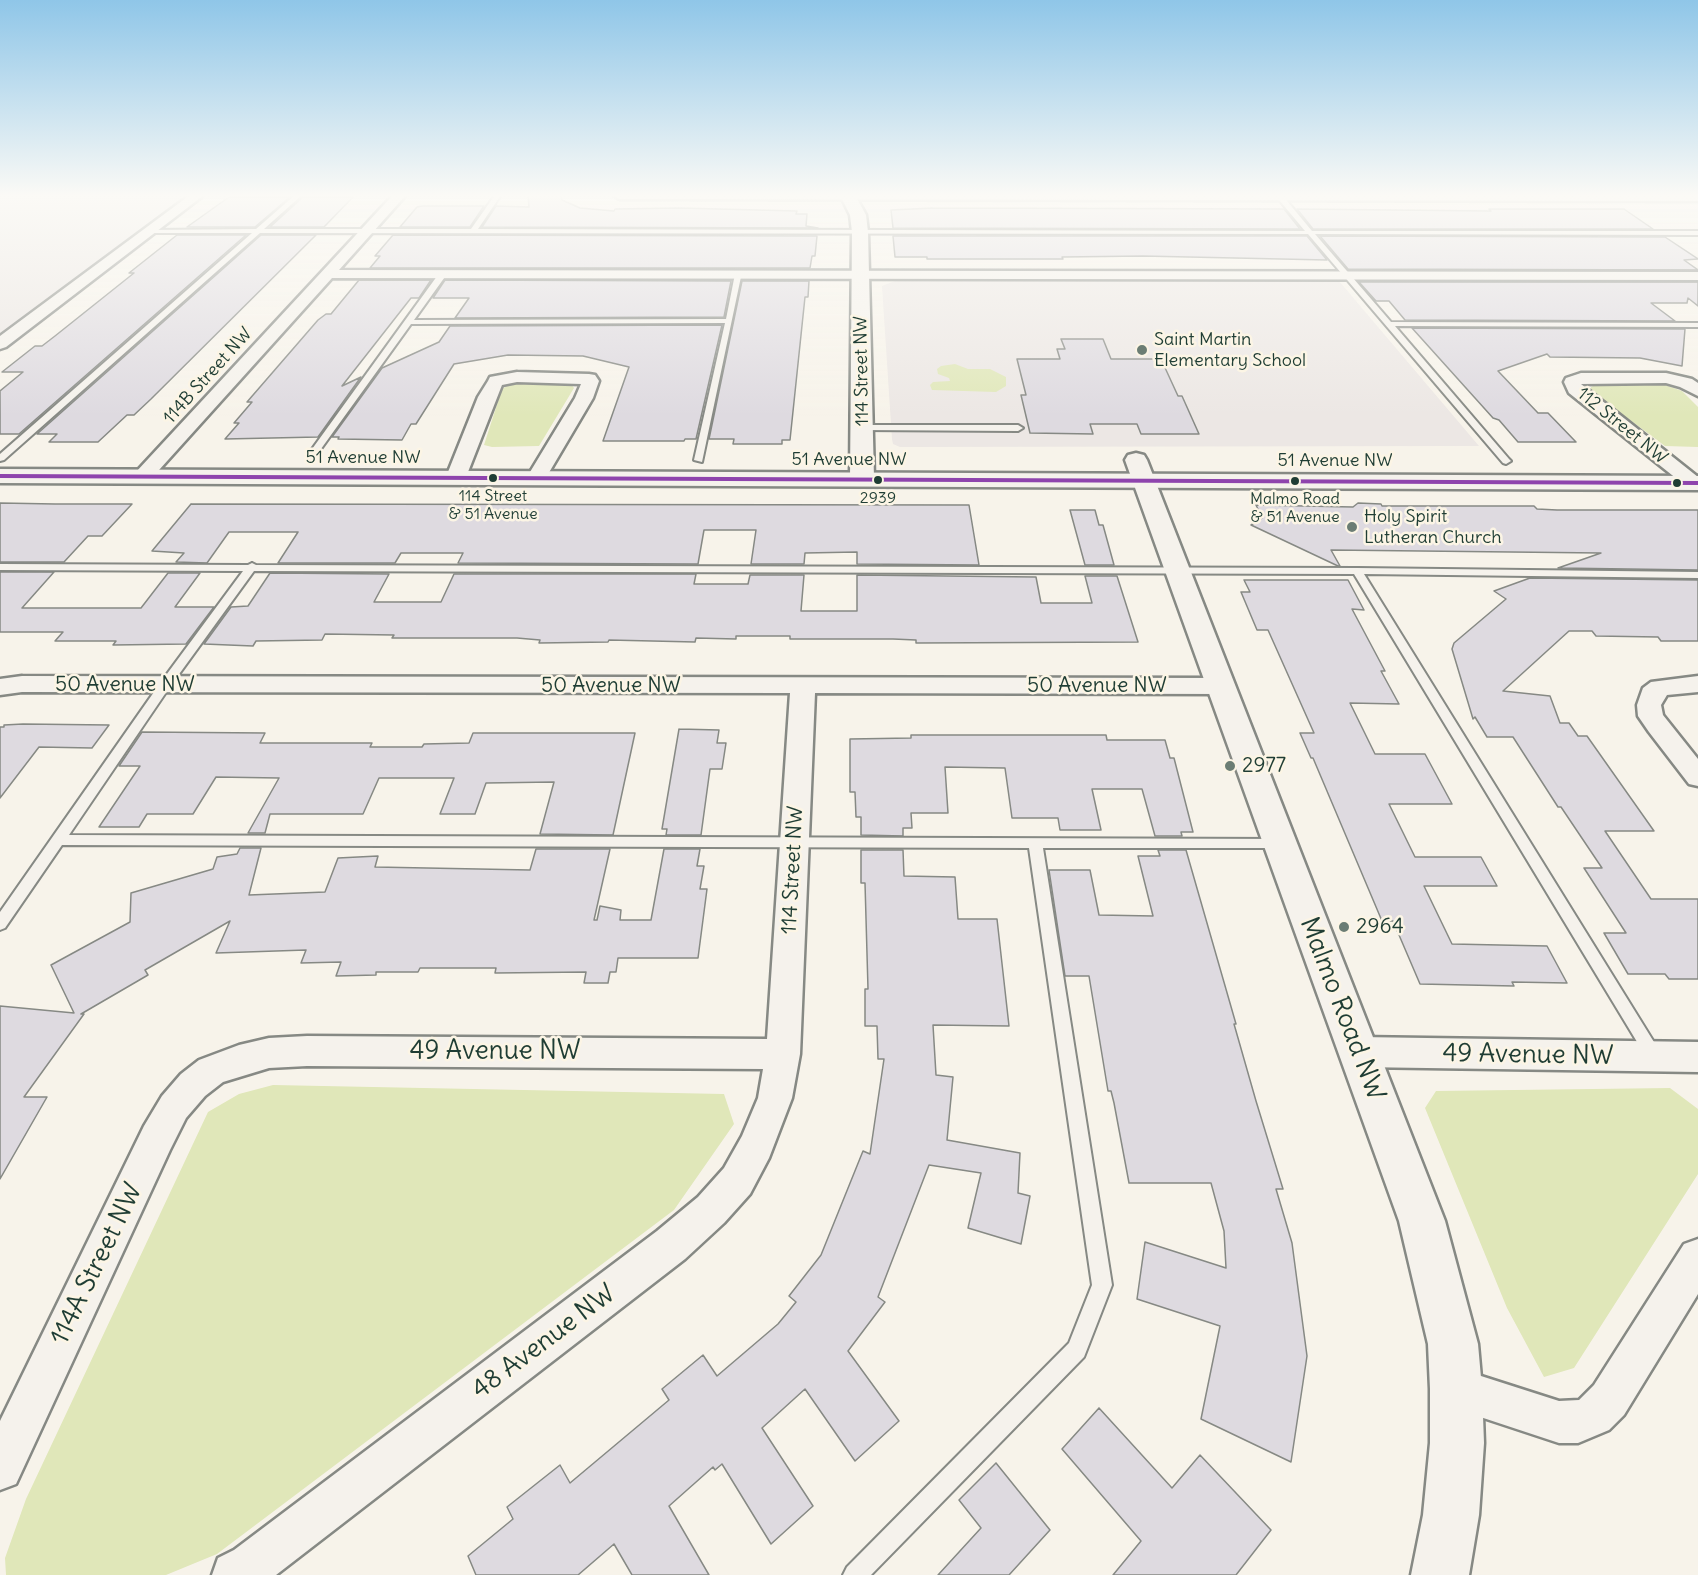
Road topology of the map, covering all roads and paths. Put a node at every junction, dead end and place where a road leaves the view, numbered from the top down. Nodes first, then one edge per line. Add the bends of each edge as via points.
1 (101, 268) edge
2 (215, 268) edge
3 (332, 268) edge
4 (860, 268) edge
5 (1341, 268) edge
6 (328, 273) junction
7 (443, 274) junction
8 (739, 274) junction
9 (860, 274) junction
10 (1347, 275) junction
11 (1698, 276) edge
12 (729, 321) junction
13 (408, 322) junction
14 (1388, 324) junction
15 (1698, 325) edge
16 (0, 344) edge
17 (1698, 391) edge
18 (863, 428) junction
19 (1018, 428) dead end
20 (160, 457) junction
21 (0, 458) edge
22 (310, 458) junction
23 (699, 460) junction
24 (1506, 461) junction
25 (1667, 462) junction
26 (460, 468) junction
27 (543, 468) junction
28 (863, 469) junction
29 (1140, 470) junction
30 (0, 476) edge
31 (143, 476) junction
32 (1697, 476) edge
33 (252, 566) junction
34 (0, 567) edge
35 (1177, 570) junction
36 (1357, 571) junction
37 (1698, 575) edge
38 (1698, 684) edge
39 (165, 685) junction
40 (804, 686) junction
41 (1222, 686) junction
42 (0, 687) edge
43 (1698, 777) edge
44 (58, 840) junction
45 (794, 842) junction
46 (1035, 843) junction
47 (1280, 843) junction
48 (0, 924) edge
49 (1359, 1052) junction
50 (783, 1054) junction
51 (1655, 1056) junction
52 (1698, 1057) edge
53 (210, 1071) joint
54 (1698, 1258) edge
55 (1456, 1389) junction
56 (0, 1468) edge
57 (235, 1575) edge
58 (855, 1575) edge
59 (1440, 1575) edge

1 - 16 street
2 - 21 lane
3 - 6 street, 114B Street NW
4 - 9 main road, 114 Street NW
5 - 10 lane
6 - 7 street
6 - 20 street, 114B Street NW
7 - 8 street
7 - 13 lane
8 - 9 street
8 - 12 lane
9 - 10 street
9 - 18 main road, 114 Street NW
10 - 11 street
10 - 14 lane
12 - 13 lane
12 - 23 lane
13 - 22 lane
14 - 15 lane
14 - 24 lane
17 - 25 street, 112 Street NW via 1666,378 1581,378 1572,382 1575,389
18 - 19 lane
18 - 28 main road, 114 Street NW
20 - 21 main road, 51 Avenue NW
20 - 22 main road, 51 Avenue NW
20 - 31 street, 114B Street NW
22 - 26 main road, 51 Avenue NW
23 - 27 main road, 51 Avenue NW
23 - 28 main road, 51 Avenue NW
24 - 25 main road, 51 Avenue NW
24 - 29 main road, 51 Avenue NW
25 - 32 main road, 51 Avenue NW
26 - 27 main road, 51 Avenue NW
26 - 27 street via 496,381 517,377 589,379 584,398
26 - 31 main road, 51 Avenue NW
27 - 28 main road, 51 Avenue NW
28 - 29 main road, 51 Avenue NW
29 - 32 main road, 51 Avenue NW
29 - 35 main road, Malmo Road NW
30 - 31 main road, 51 Avenue NW
33 - 34 lane
33 - 35 lane
33 - 39 lane
35 - 36 lane
35 - 41 main road, Malmo Road NW
36 - 37 lane
36 - 51 lane
38 - 43 street via 1660,688 1652,694 1649,705 1651,716
39 - 40 street, 50 Avenue NW
39 - 42 street, 50 Avenue NW
39 - 44 lane
40 - 41 street, 50 Avenue NW
40 - 45 street, 114 Street NW
41 - 47 main road, Malmo Road NW
44 - 45 lane
44 - 48 lane
45 - 46 lane
45 - 50 street, 114 Street NW
46 - 47 lane
46 - 58 lane via 1102,1285 1077,1350
47 - 49 main road, Malmo Road NW
49 - 51 street, 49 Avenue NW
49 - 55 main road, Malmo Road NW via 1422,1221 1453,1344
50 - 53 street, 49 Avenue NW via 307,1051 269,1053
50 - 57 street, 48 Avenue NW via 775,1098 756,1146 737,1180 711,1210 653,1259
51 - 52 street, 49 Avenue NW
53 - 56 street, 114A Street NW via 174,1107 157,1138
54 - 55 street via 1609,1400 1594,1415 1578,1422 1558,1422
55 - 59 main road, Malmo Road NW via 1452,1505

